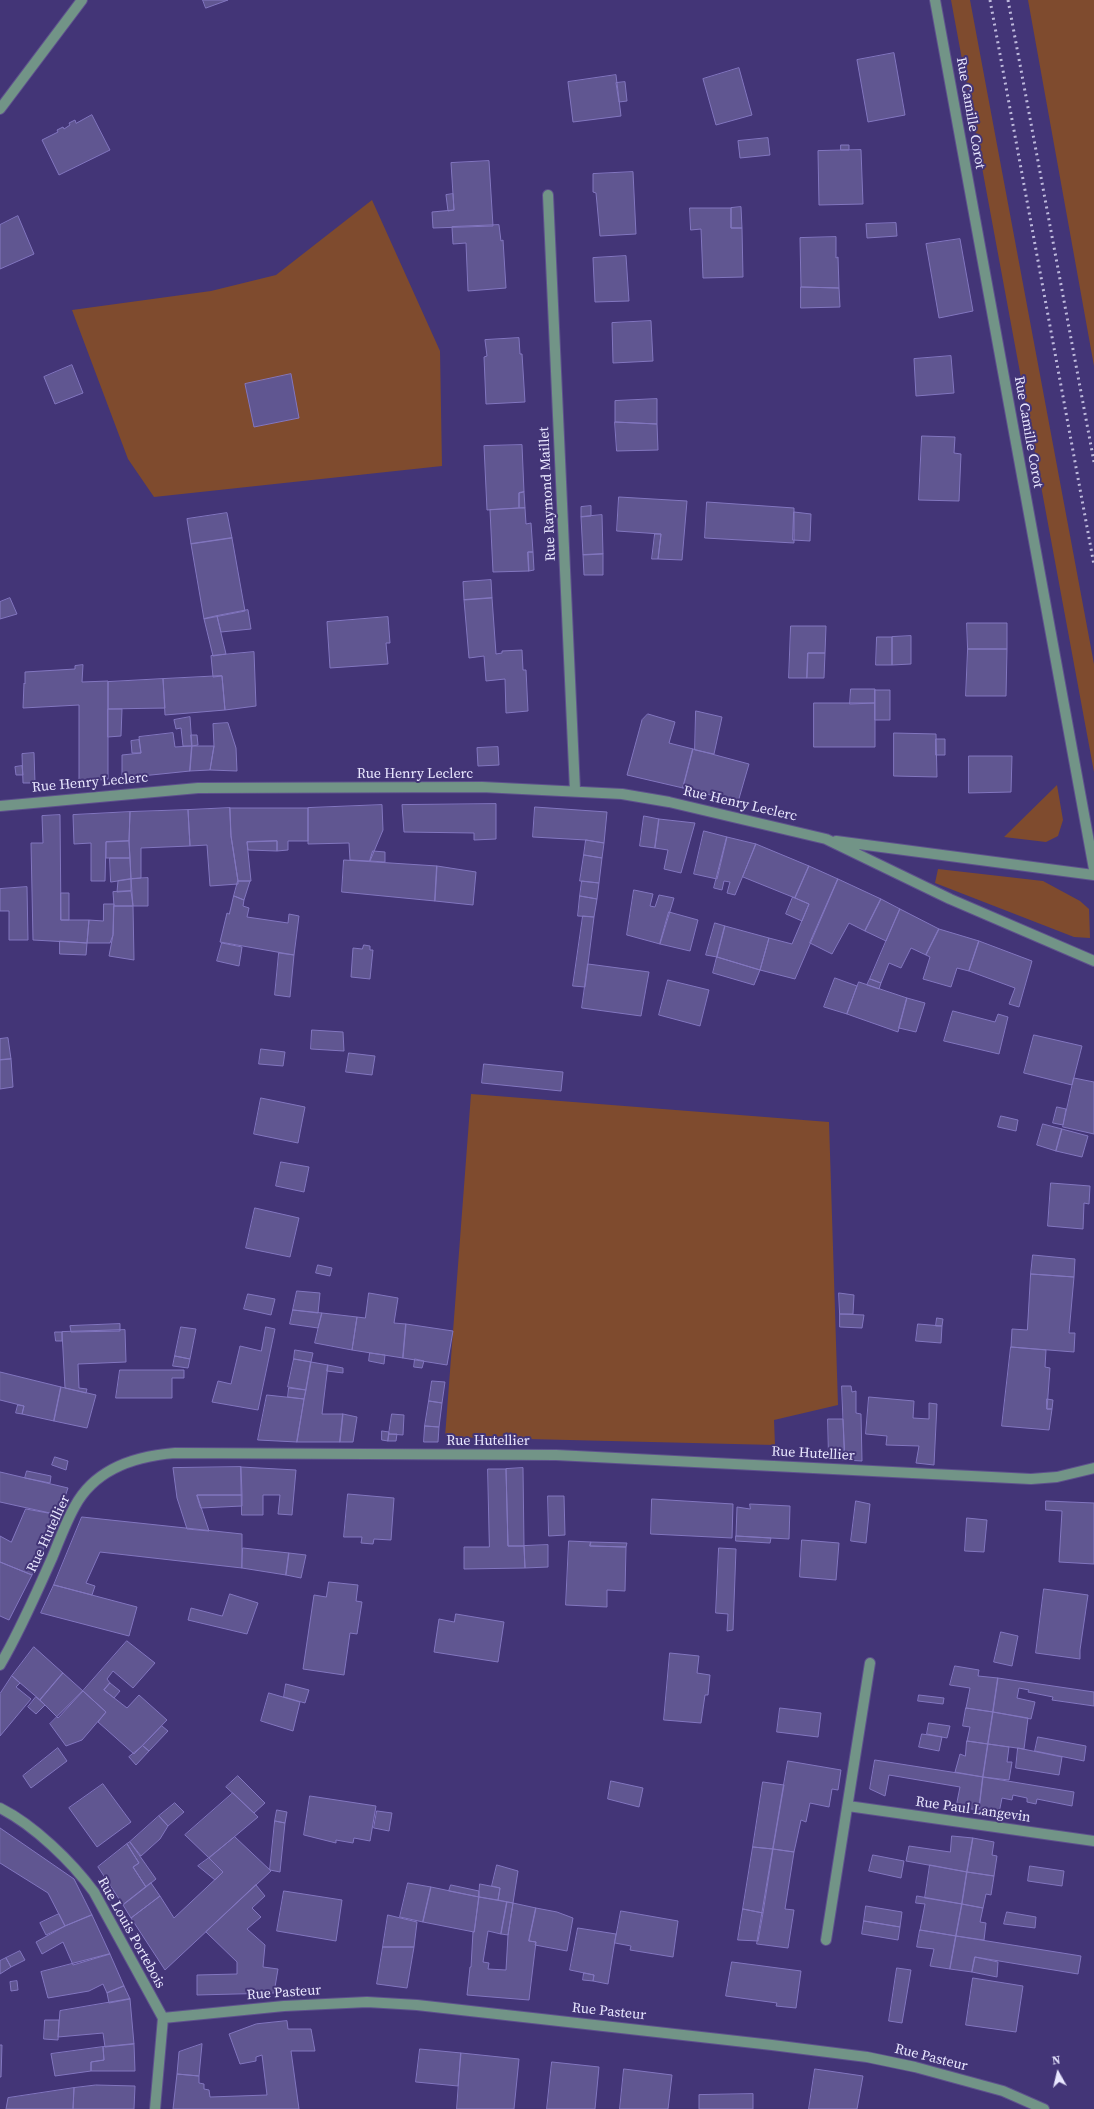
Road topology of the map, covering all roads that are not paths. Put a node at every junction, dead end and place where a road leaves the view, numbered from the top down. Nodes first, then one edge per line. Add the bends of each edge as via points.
1 (82, 0) edge
2 (935, 0) edge
3 (0, 109) edge
4 (548, 196) dead end
5 (575, 790) junction
6 (0, 806) edge
7 (826, 839) junction
8 (1094, 869) edge
9 (1094, 875) edge
10 (1094, 961) edge
11 (1094, 1468) edge
12 (870, 1663) dead end
13 (0, 1665) edge
14 (848, 1806) junction
15 (0, 1808) edge
16 (1094, 1841) edge
17 (826, 1940) dead end
18 (162, 2018) junction
19 (155, 2109) edge
20 (1044, 2109) edge

1 - 3 street
2 - 8 street, Rue Camille Corot
4 - 5 street, Rue Raymond Maillet
5 - 6 street, Rue Henry Leclerc via 482,787 198,788
5 - 7 street, Rue Henry Leclerc via 669,802
7 - 9 street, Rue Henry Leclerc
7 - 10 street, Rue Henry Leclerc via 950,900
11 - 13 street, Rue Hutellier via 1057,1477 1030,1479 526,1455 175,1453 142,1457 105,1474 75,1505 24,1619
12 - 14 street
14 - 16 street, Rue Paul Langevin
14 - 17 street
15 - 18 street, Rue Louis Portebois via 20,1820 53,1847 85,1880 94,1892
18 - 19 street
18 - 20 street, Rue Pasteur via 284,2006 367,2002 417,2005 772,2044 867,2057 916,2067 1003,2091

